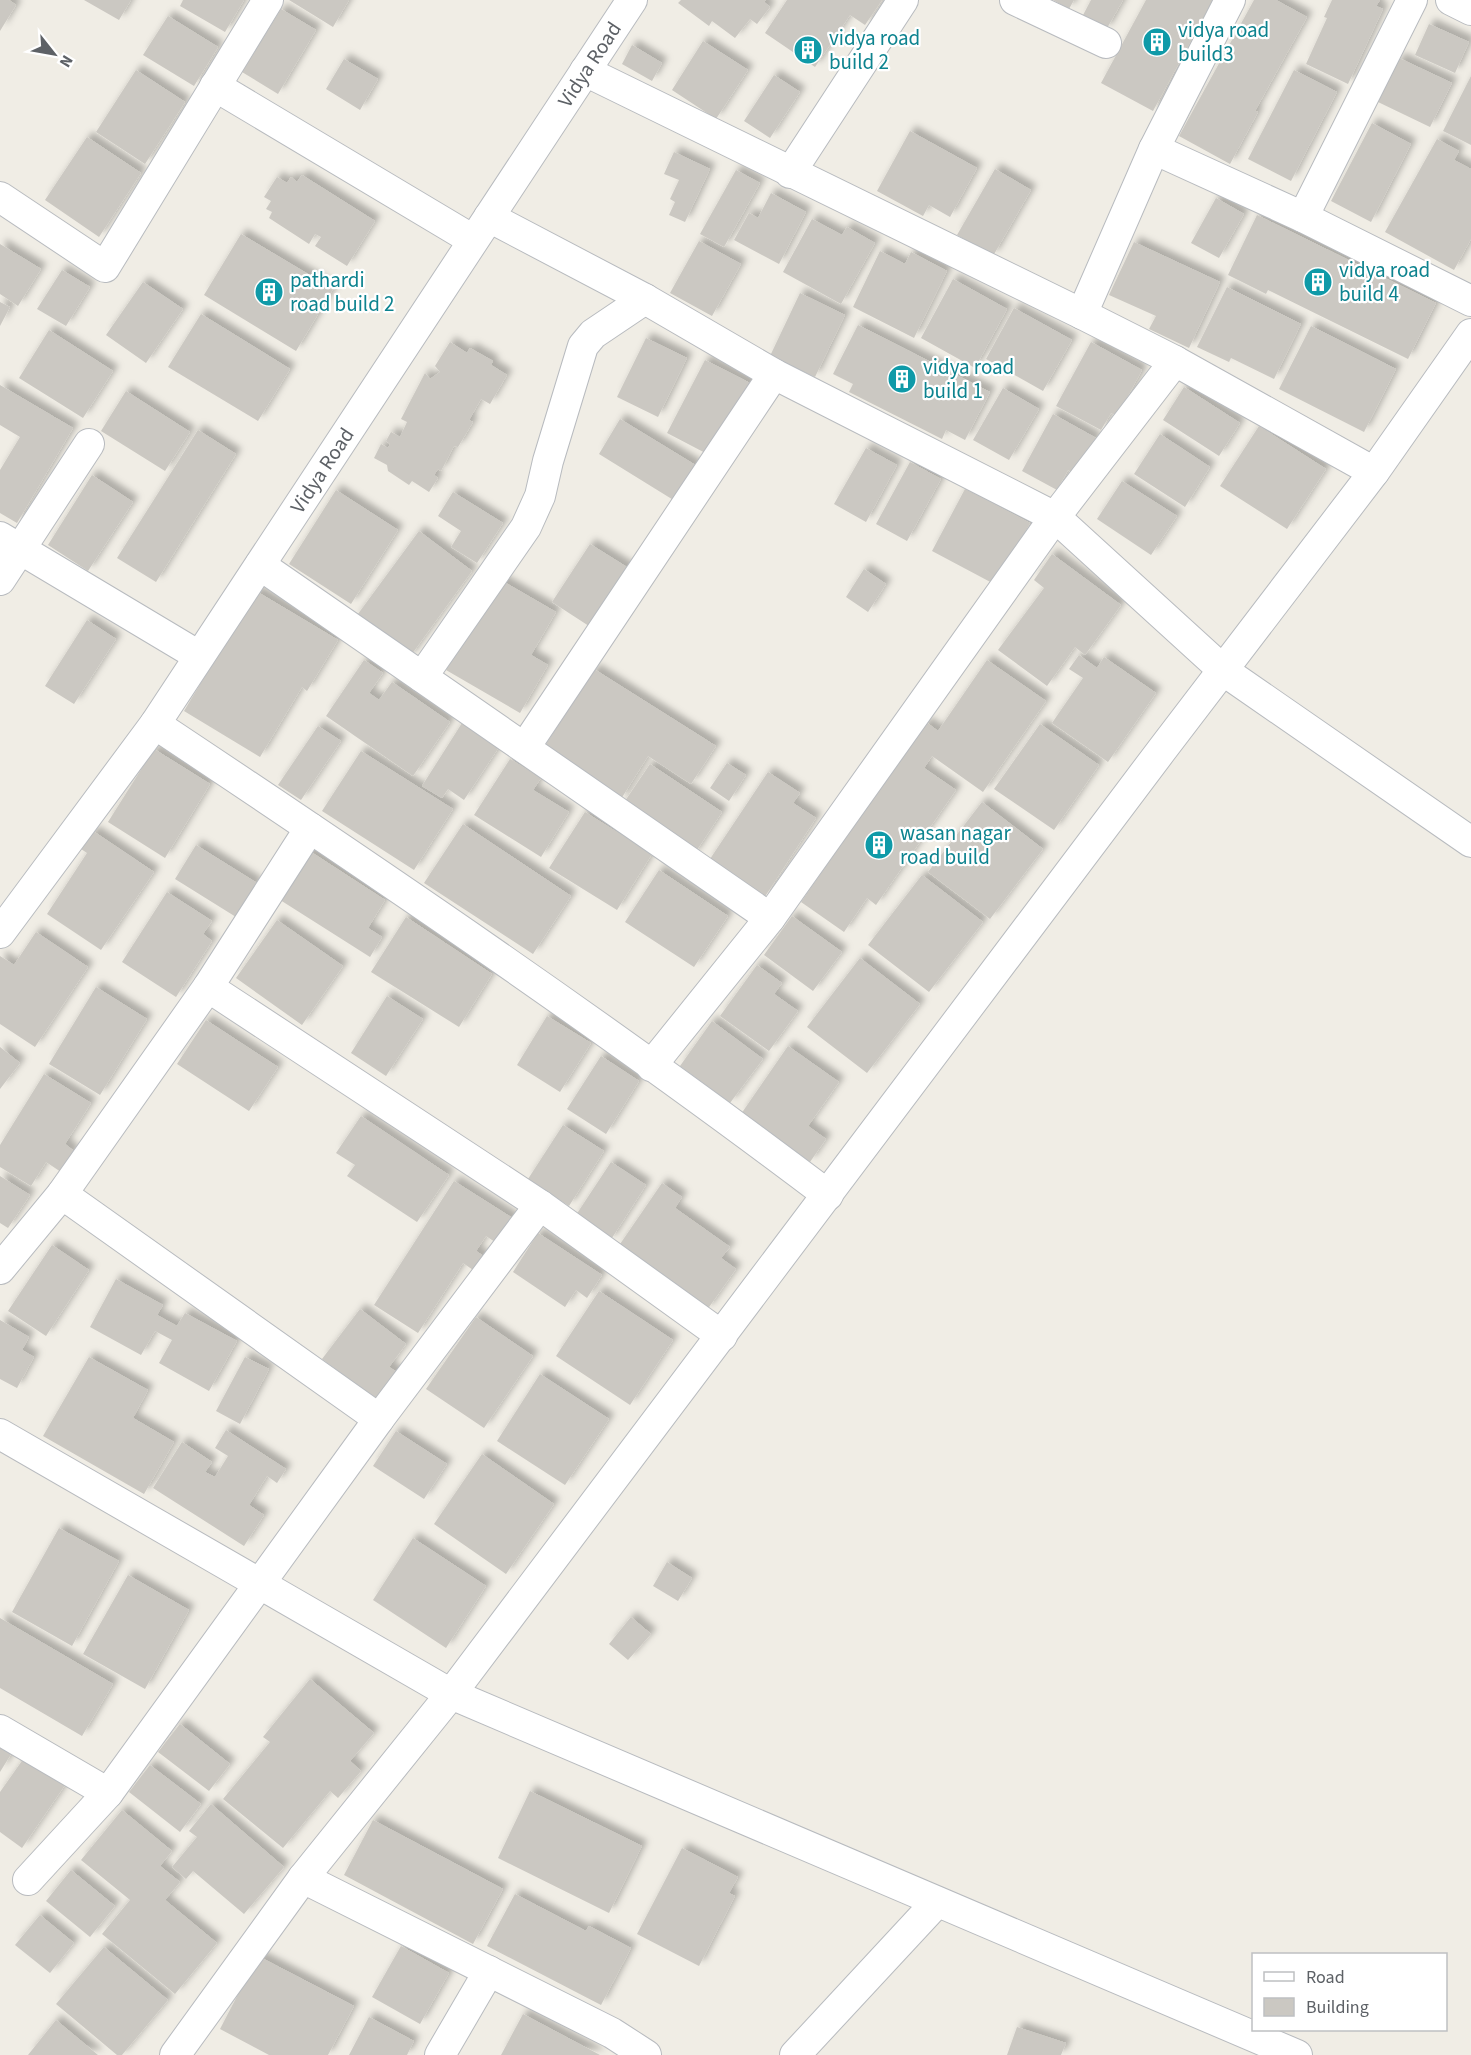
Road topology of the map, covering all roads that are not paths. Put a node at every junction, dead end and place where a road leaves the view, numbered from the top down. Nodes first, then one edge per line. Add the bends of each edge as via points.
1 (268, 0) edge
2 (632, 0) edge
3 (903, 0) edge
4 (1015, 0) edge
5 (1230, 0) edge
6 (1413, 0) edge
7 (1451, 0) edge
8 (1471, 10) edge
9 (1106, 42) dead end
10 (585, 71) junction
11 (215, 86) junction
12 (1154, 149) junction
13 (790, 173) junction
14 (0, 197) edge
15 (1303, 217) junction
16 (481, 228) junction
17 (645, 299) junction
18 (1471, 301) edge
19 (1082, 314) junction
20 (1471, 334) edge
21 (1175, 361) junction
22 (774, 374) junction
23 (89, 444) dead end
24 (1374, 472) junction
25 (1055, 517) junction
26 (10, 543) edge
27 (260, 565) junction
28 (0, 580) edge
29 (199, 656) junction
30 (1224, 671) junction
31 (422, 677) junction
32 (154, 724) junction
33 (525, 747) junction
34 (310, 828) junction
35 (1471, 842) edge
36 (770, 918) junction
37 (0, 933) edge
38 (208, 987) junction
39 (651, 1066) junction
40 (62, 1194) junction
41 (828, 1195) junction
42 (540, 1204) junction
43 (0, 1269) edge
44 (723, 1336) junction
45 (379, 1419) junction
46 (0, 1434) edge
47 (258, 1584) junction
48 (451, 1694) junction
49 (0, 1730) edge
50 (108, 1793) junction
51 (303, 1878) junction
52 (28, 1880) dead end
53 (936, 1902) junction
54 (489, 1971) junction
55 (175, 2055) edge
56 (440, 2055) edge
57 (646, 2055) edge
58 (795, 2055) edge
59 (1297, 2055) edge

1 - 11 street
2 - 10 street, Vidya Road
3 - 13 street
4 - 9 street
5 - 12 street
6 - 15 street
7 - 8 street
10 - 13 street
10 - 16 street, Vidya Road
11 - 14 street via 105,267
11 - 16 street
12 - 15 street
12 - 19 street
13 - 19 street
15 - 18 street
16 - 17 street
16 - 27 street, Vidya Road
17 - 22 street
17 - 31 street via 593,334 583,346 540,496 526,527
19 - 21 street
20 - 24 street
21 - 24 street
21 - 25 street
22 - 25 street
22 - 33 street
23 - 26 street
24 - 30 street
25 - 30 street
25 - 36 street
26 - 28 street
26 - 29 street
27 - 29 street, Vidya Road
27 - 31 street
29 - 32 street, Vidya Road
30 - 35 street
30 - 41 street
31 - 33 street
32 - 34 street
32 - 37 street, Vidya Road
33 - 36 street
34 - 38 street
34 - 39 street
36 - 39 street
38 - 40 street
38 - 42 street
39 - 41 street
40 - 43 street
40 - 45 street
41 - 44 street
42 - 44 street
42 - 45 street
44 - 48 street
45 - 47 street
46 - 47 street
47 - 48 street
47 - 50 street
48 - 51 street
48 - 53 street
49 - 50 street
50 - 52 street
51 - 54 street
51 - 55 street
53 - 58 street
53 - 59 street
54 - 56 street
54 - 57 street via 612,2033

